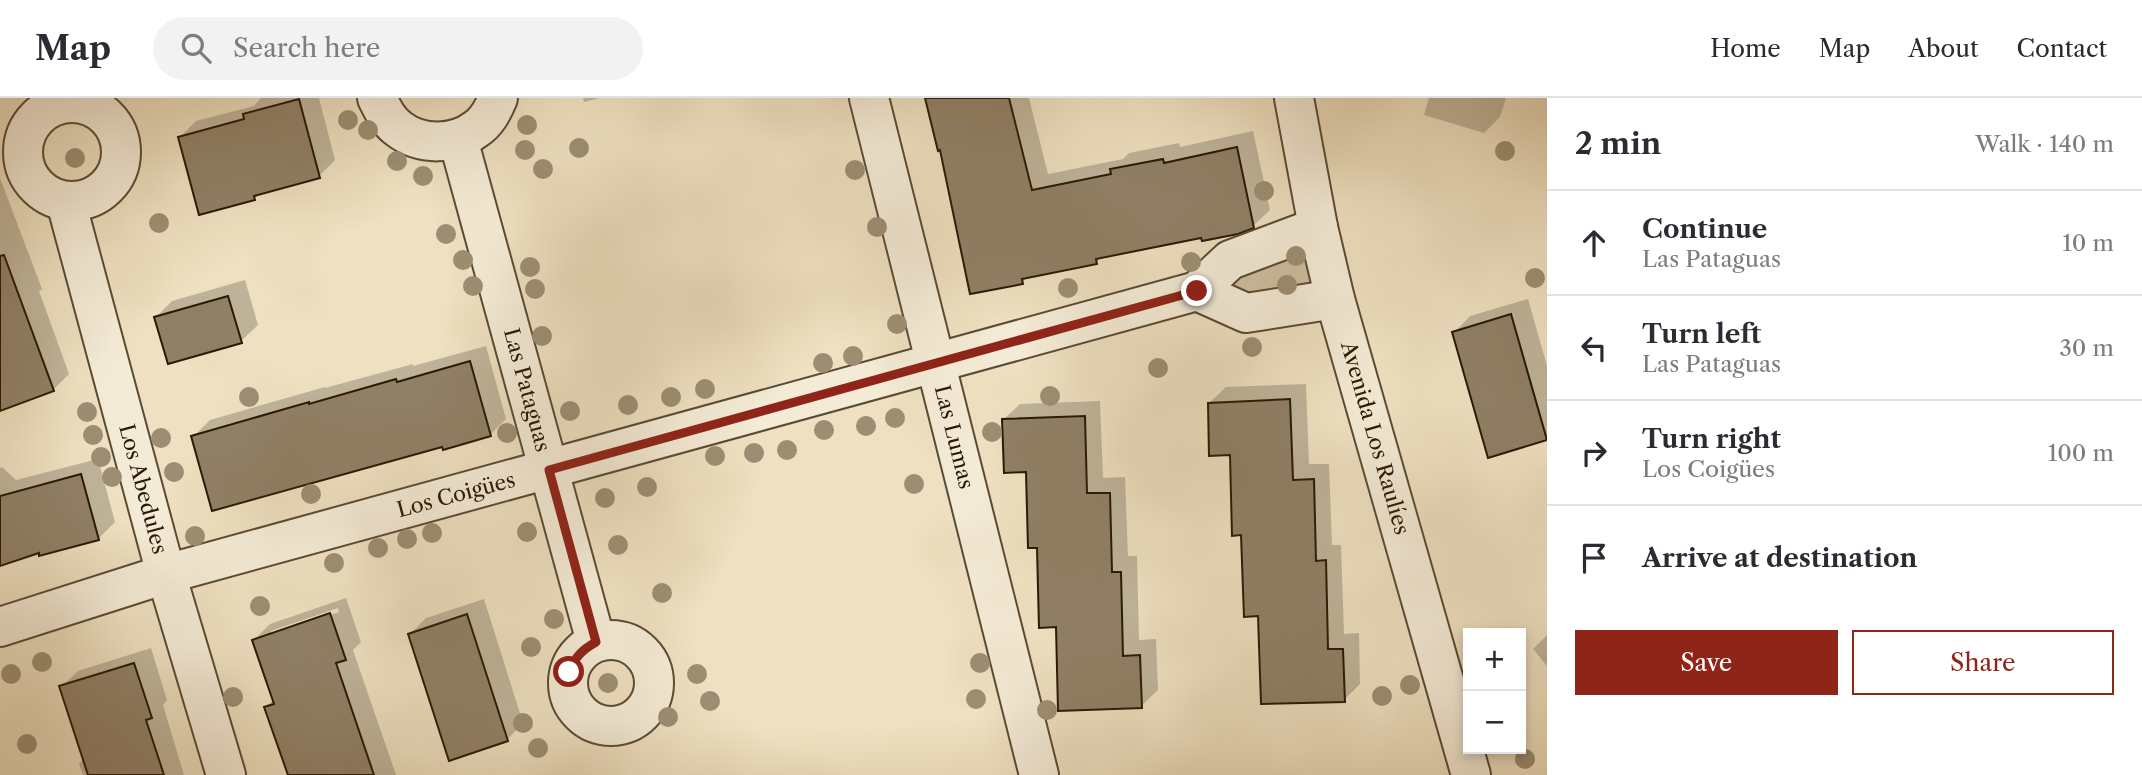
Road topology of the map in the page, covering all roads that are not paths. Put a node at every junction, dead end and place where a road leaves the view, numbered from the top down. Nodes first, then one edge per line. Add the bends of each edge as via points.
1 (377, 98) edge
2 (498, 98) edge
3 (869, 98) edge
4 (1294, 98) edge
5 (458, 139) junction
6 (11, 146) edge
7 (66, 202) junction
8 (1318, 227) junction
9 (1197, 291) junction
10 (1335, 299) junction
11 (935, 363) junction
12 (549, 470) junction
13 (166, 574) junction
14 (0, 628) edge
15 (596, 642) dead end
16 (226, 775) edge
17 (1039, 775) edge
18 (1471, 775) edge

1 - 5 street via 400,130 418,139
2 - 5 street via 477,129
3 - 11 street, Las Lumas
4 - 8 street, Avenida Los Raulíes
5 - 12 street, Las Pataguas
6 - 7 street via 31,182
6 - 7 street via 40,115 63,104 89,106 110,121 120,145 117,170 103,191
7 - 13 street, Los Abedules
8 - 9 street, Los Coigües via 1230,260
8 - 10 street, Avenida Los Raulíes
9 - 10 street via 1246,313
9 - 11 street, Los Coigües
10 - 18 street, Avenida Los Raulíes
11 - 12 street, Los Coigües
11 - 17 street, Las Lumas
12 - 13 street, Los Coigües
12 - 15 street, Las Pataguas
13 - 14 street, Los Coigües
13 - 16 street, Los Abedules

